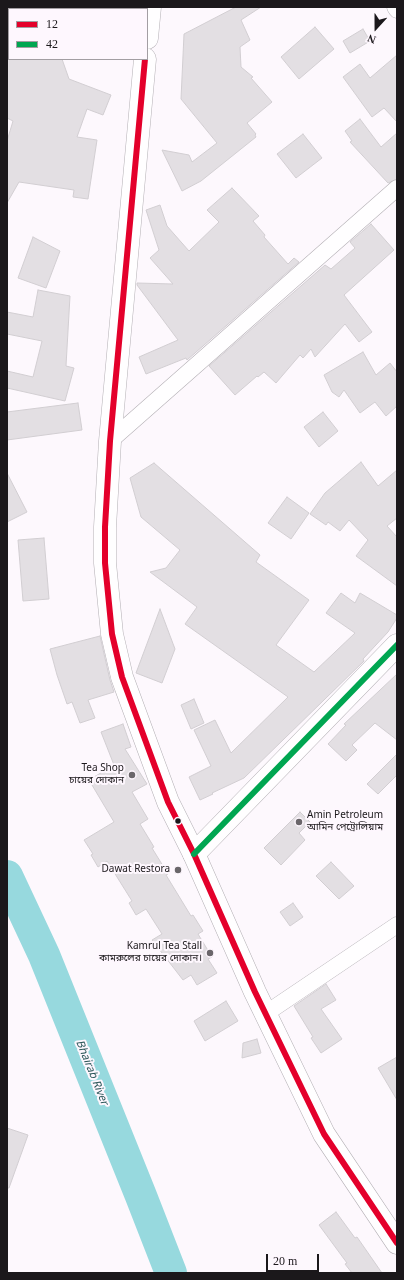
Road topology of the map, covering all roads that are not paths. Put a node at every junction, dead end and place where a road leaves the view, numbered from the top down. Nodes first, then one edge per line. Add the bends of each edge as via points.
1 (150, 7) edge
2 (395, 7) edge
3 (397, 10) edge
4 (148, 28) edge
5 (145, 60) edge
6 (397, 188) edge
7 (110, 441) junction
8 (397, 645) edge
9 (194, 854) junction
10 (397, 925) edge
11 (265, 1014) junction
12 (397, 1244) edge

1 - 4 main road
2 - 3 street
5 - 7 main road
6 - 7 street
7 - 9 main road via 105,563 112,634 122,677 168,802
8 - 9 main road
9 - 11 main road
10 - 11 street
11 - 12 main road via 324,1134

